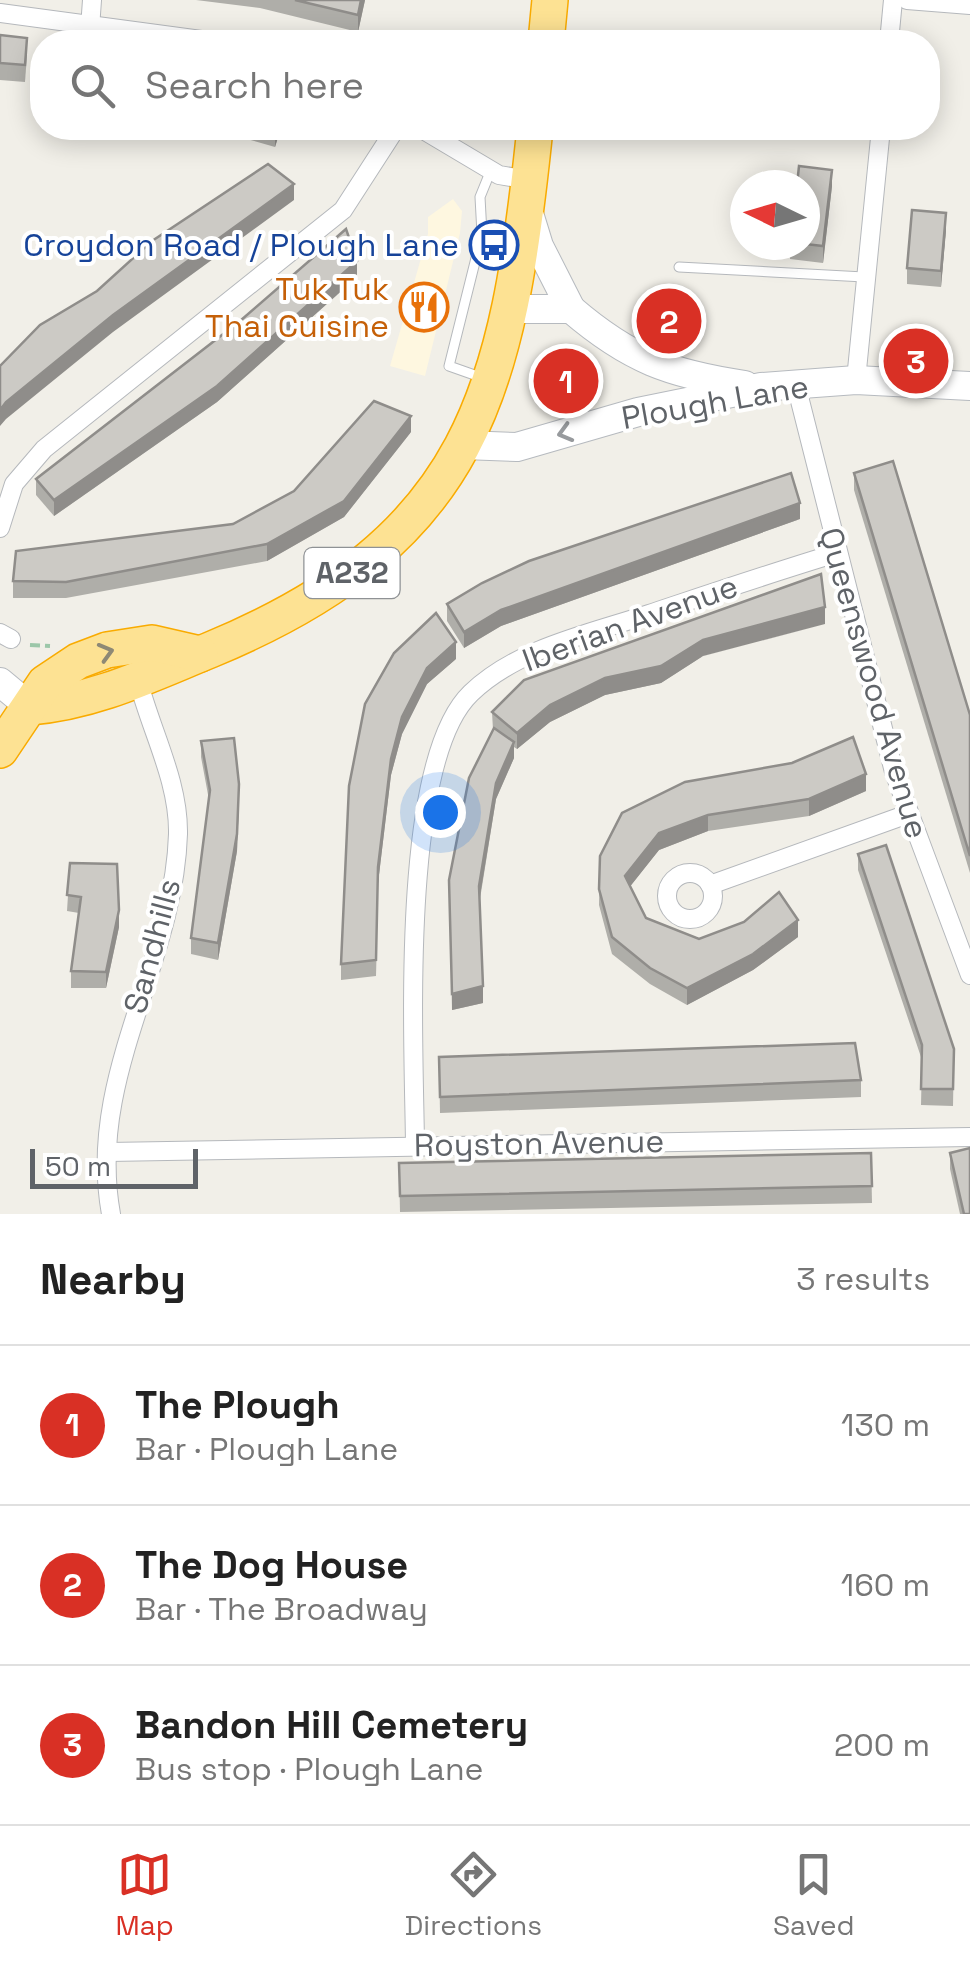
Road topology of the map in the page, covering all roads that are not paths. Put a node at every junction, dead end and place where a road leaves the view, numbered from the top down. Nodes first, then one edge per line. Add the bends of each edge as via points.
1 (92, 0) edge
2 (550, 0) edge
3 (894, 0) edge
4 (908, 0) edge
5 (970, 5) edge
6 (0, 13) edge
7 (90, 28) junction
8 (108, 30) edge
9 (547, 30) edge
10 (891, 30) edge
11 (388, 140) edge
12 (440, 140) edge
13 (533, 140) edge
14 (880, 140) edge
15 (490, 170) junction
16 (528, 193) junction
17 (680, 267) dead end
18 (864, 277) junction
19 (511, 309) junction
20 (571, 309) junction
21 (654, 366) junction
22 (491, 380) junction
23 (856, 380) junction
24 (796, 385) junction
25 (970, 386) edge
26 (762, 388) junction
27 (661, 408) junction
28 (464, 445) junction
29 (0, 528) edge
30 (837, 553) junction
31 (200, 654) junction
32 (138, 680) junction
33 (0, 682) edge
34 (30, 706) junction
35 (0, 750) edge
36 (908, 814) junction
37 (710, 885) dead end
38 (970, 975) edge
39 (970, 1136) edge
40 (414, 1145) junction
41 (108, 1152) junction
42 (111, 1214) edge

1 - 7 street
2 - 9 highway
3 - 10 street
4 - 5 street
6 - 7 street
7 - 8 street
11 - 29 street via 344,210 44,448 14,484
12 - 15 street
13 - 16 highway, A232
14 - 18 street
15 - 16 street
15 - 22 lane via 479,205 482,234 449,366
16 - 19 highway, A232
16 - 20 main road via 540,246
17 - 18 lane
18 - 23 street
19 - 20 main road
19 - 22 highway, A232
20 - 21 main road via 610,343
21 - 26 main road
21 - 27 main road
22 - 28 highway, A232
23 - 24 main road, Plough Lane
23 - 25 main road, Plough Lane
24 - 26 main road, Plough Lane
24 - 30 street, Queenswood Avenue
26 - 27 main road, Plough Lane
27 -> 28 main road, Plough Lane via 517,447
28 - 31 highway, A232 via 442,484 379,554 274,623
30 - 36 street, Queenswood Avenue
30 - 40 street, Iberian Avenue via 546,648 492,676 458,708 437,754 421,842
31 - 32 highway, A232
34 -> 31 highway via 45,683 107,650 152,643
32 - 34 highway, A232 via 75,703
32 - 41 street, Sandhills via 175,798 176,848 158,939 112,1090
33 - 34 main road
34 - 35 highway
36 - 37 street
36 - 38 street, Queenswood Avenue
39 - 40 street, Royston Avenue
40 - 41 street, Royston Avenue
41 - 42 street, Sandhills

